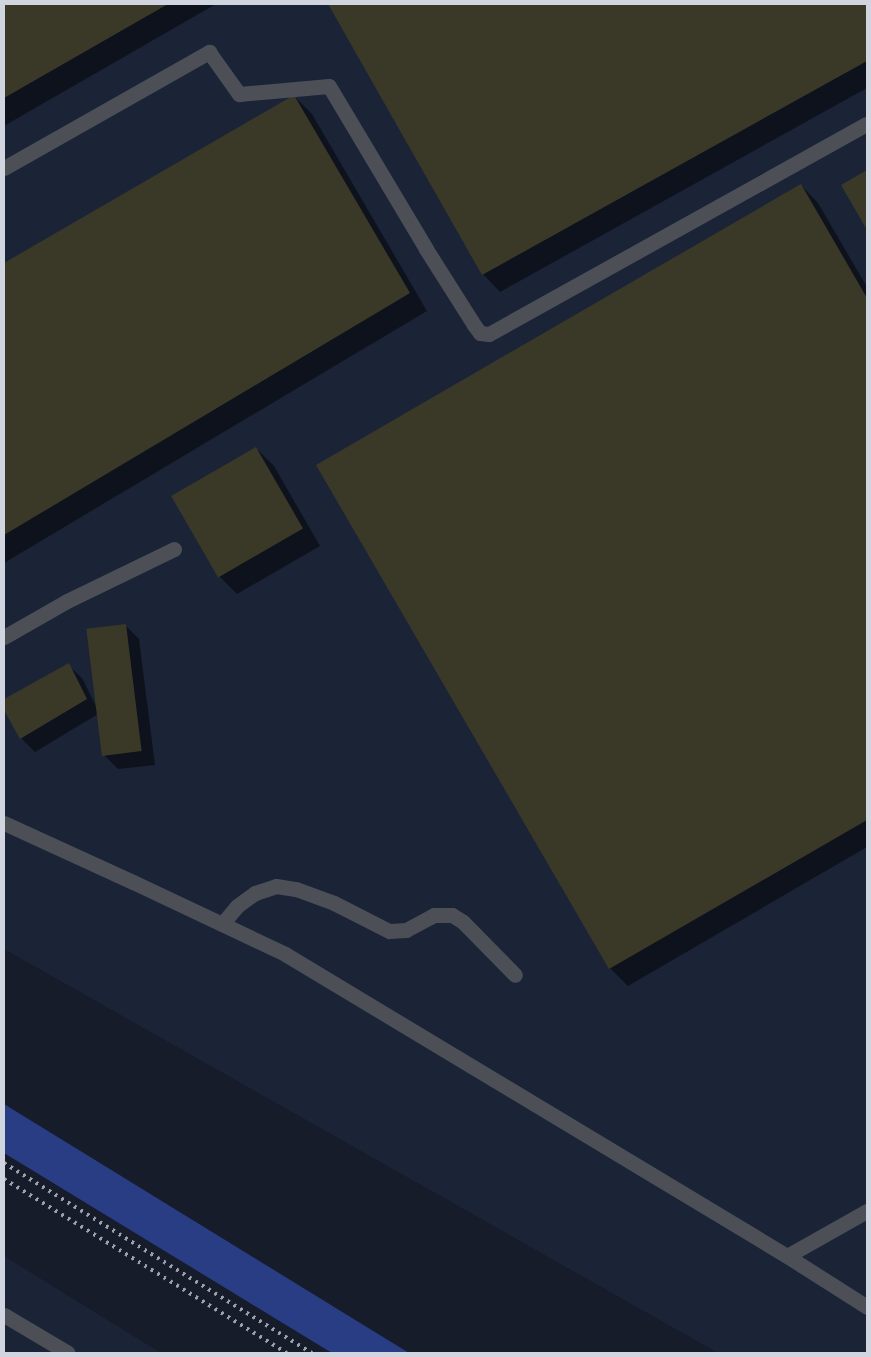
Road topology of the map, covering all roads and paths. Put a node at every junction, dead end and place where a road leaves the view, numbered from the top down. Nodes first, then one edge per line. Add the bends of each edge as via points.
1 (867, 124) edge
2 (4, 168) edge
3 (174, 549) dead end
4 (4, 637) edge
5 (4, 823) edge
6 (222, 924) junction
7 (515, 975) dead end
8 (867, 1211) edge
9 (787, 1256) junction
10 (867, 1307) edge
11 (4, 1315) edge
12 (68, 1353) edge

1 - 2 street via 489,334 480,332 474,325 330,86 239,94 209,52
3 - 4 street via 67,601
5 - 6 street
6 - 7 street via 237,906 255,893 276,886 296,889 334,903 389,931 406,930 434,915 452,915 463,922
6 - 9 street via 285,954
8 - 9 street
9 - 10 street
11 - 12 street

